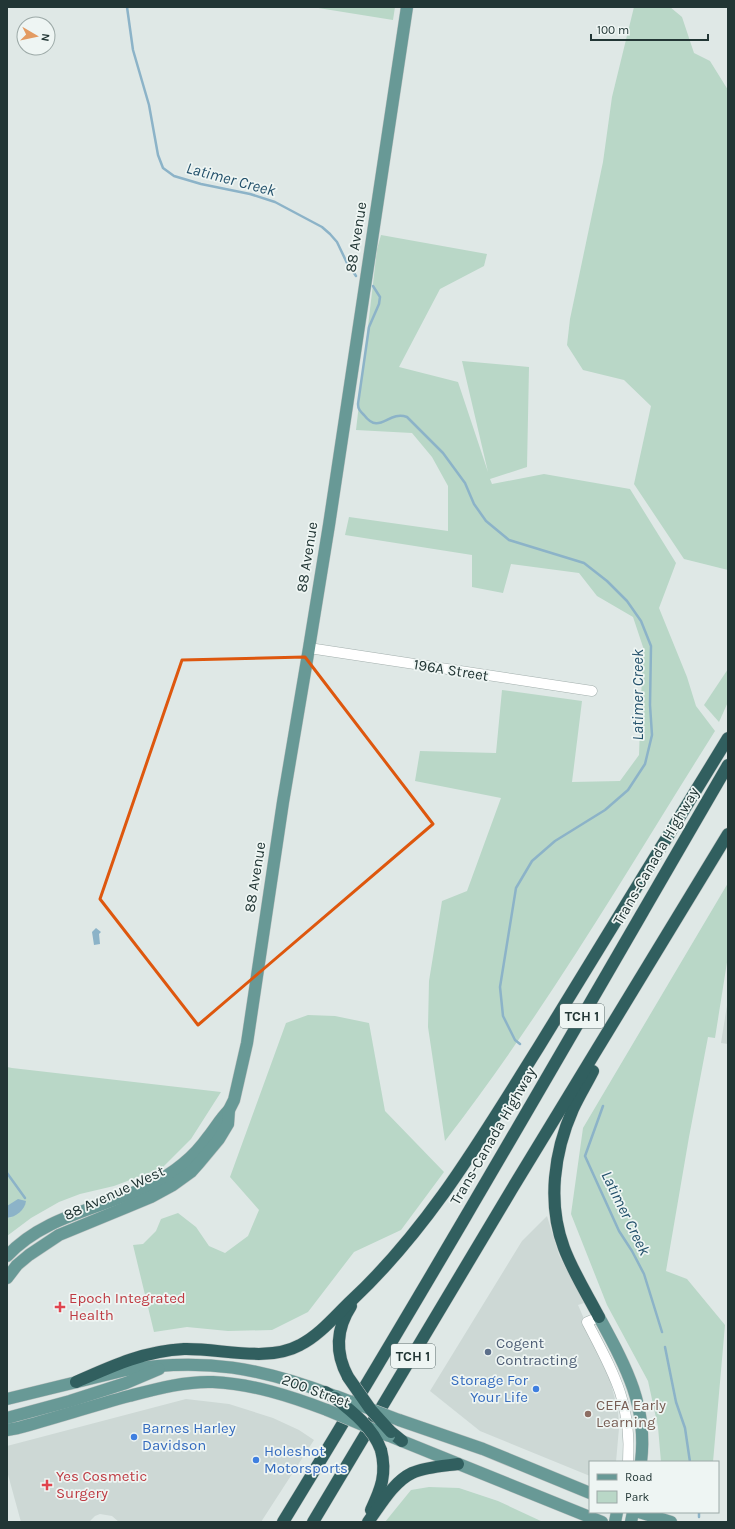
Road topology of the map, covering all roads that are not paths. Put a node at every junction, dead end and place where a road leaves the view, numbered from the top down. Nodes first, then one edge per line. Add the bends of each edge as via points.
1 (407, 7) edge
2 (309, 648) junction
3 (592, 691) dead end
4 (728, 738) edge
5 (728, 765) edge
6 (728, 834) edge
7 (651, 962) junction
8 (229, 1110) junction
9 (7, 1256) edge
10 (7, 1278) edge
11 (361, 1292) junction
12 (599, 1316) junction
13 (170, 1365) junction
14 (76, 1382) junction
15 (332, 1396) junction
16 (7, 1399) edge
17 (371, 1410) junction
18 (7, 1418) edge
19 (368, 1427) junction
20 (7, 1430) edge
21 (390, 1434) junction
22 (402, 1441) joint
23 (628, 1461) edge
24 (641, 1461) edge
25 (458, 1464) junction
26 (589, 1493) edge
27 (643, 1513) edge
28 (665, 1518) edge
29 (588, 1519) edge
30 (284, 1522) edge
31 (313, 1522) edge
32 (366, 1522) edge
33 (602, 1522) edge

1 - 2 main road, 88 Avenue
2 - 3 street, 196A Street
2 - 8 main road, 88 Avenue via 247,1043 234,1100
4 - 11 highway via 554,1023 464,1164 423,1223
5 - 30 highway, Trans-Canada Highway / TCH 1
6 - 7 highway, TCH 1
7 - 12 highway via 573,1108 557,1156 554,1198 564,1249
7 - 31 highway, TCH 1
8 - 9 main road, 88 Avenue West via 196,1150 168,1174 150,1185 42,1228
8 - 10 main road, 88 Avenue West via 228,1124 191,1172 151,1197 59,1235 28,1255
11 - 14 highway via 318,1332 291,1350 270,1353 196,1349 160,1352 120,1362
11 - 17 highway, bridge via 346,1314 338,1338 340,1357 348,1377
12 - 23 street via 587,1322 622,1396 628,1431
12 - 24 main road via 633,1386 643,1432
13 - 14 main road, 200 Street via 126,1370
13 - 15 main road, 200 Street via 208,1364 232,1367 285,1378
13 - 18 main road via 70,1401
14 - 16 main road, 200 Street
15 - 17 main road, 200 Street, bridge
15 - 19 highway, bridge via 356,1414
17 - 21 highway, bridge
17 - 26 main road, 200 Street, bridge via 483,1449
19 - 20 main road, 200 Street, bridge via 273,1391 206,1382 153,1390
19 - 21 main road, 200 Street, bridge
19 - 32 highway, bridge via 381,1450 384,1470 382,1484
21 - 22 highway
22 - 25 main road
25 - 29 main road
25 - 32 highway via 409,1474
27 - 28 main road
29 - 33 main road

